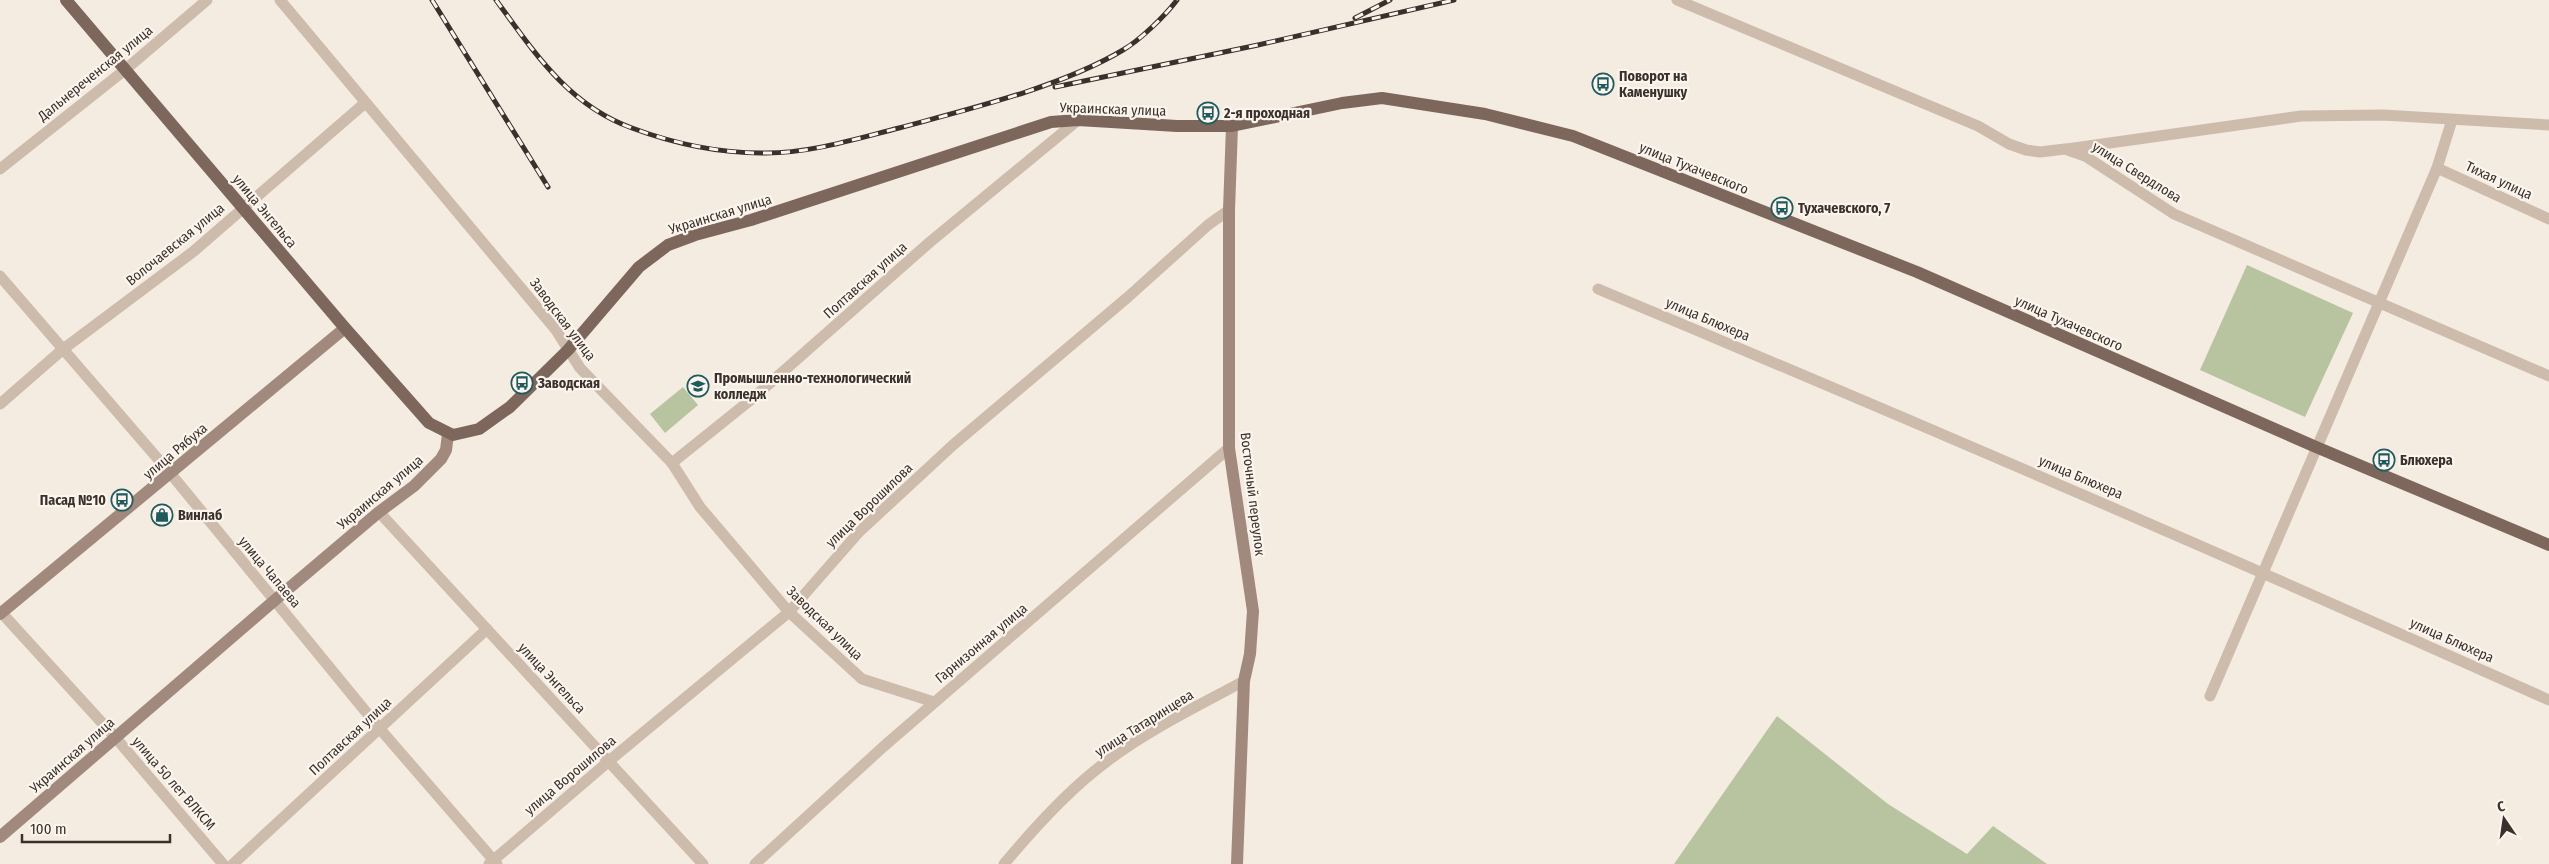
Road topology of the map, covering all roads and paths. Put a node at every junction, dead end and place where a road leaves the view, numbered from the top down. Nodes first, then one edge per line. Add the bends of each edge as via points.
1 (66, 0) edge
2 (207, 0) edge
3 (280, 0) edge
4 (1677, 0) edge
5 (126, 69) junction
6 (364, 103) junction
7 (1078, 120) junction
8 (2452, 120) junction
9 (2549, 125) edge
10 (1232, 126) junction
11 (1573, 136) joint
12 (2065, 149) junction
13 (2437, 168) junction
14 (0, 169) edge
15 (243, 209) junction
16 (1229, 210) junction
17 (2549, 219) edge
18 (0, 276) edge
19 (1598, 289) dead end
20 (2378, 302) junction
21 (345, 328) junction
22 (62, 350) junction
23 (568, 350) junction
24 (2549, 376) edge
25 (0, 404) edge
26 (448, 434) junction
27 (2316, 447) junction
28 (1229, 448) junction
29 (672, 463) junction
30 (172, 474) junction
31 (379, 512) junction
32 (2549, 545) edge
33 (2264, 572) junction
34 (275, 600) junction
35 (789, 612) junction
36 (1, 613) edge
37 (487, 629) junction
38 (1244, 681) junction
39 (2210, 696) dead end
40 (2549, 700) edge
41 (934, 702) junction
42 (380, 729) junction
43 (115, 737) junction
44 (608, 761) junction
45 (0, 837) edge
46 (493, 863) edge
47 (223, 864) edge
48 (233, 864) edge
49 (703, 864) edge
50 (755, 864) edge
51 (1004, 864) edge
52 (1237, 864) edge

1 - 5 main road, улица Энгельса
2 - 5 street, Дальнереченская улица
3 - 6 street, Заводская улица
4 - 12 street, улица Свердлова via 1978,126 2009,144 2040,152
5 - 14 street, Дальнереченская улица
5 - 15 main road, улица Энгельса
6 - 15 street, Волочаевская улица
6 - 23 street, Заводская улица via 556,330
7 - 10 main road, Украинская улица
7 - 23 main road, Украинская улица via 1025,128 751,220 675,241 639,267
7 - 29 street, Полтавская улица
8 - 9 street
8 - 12 street via 2383,115 2301,116
8 - 13 street
10 - 11 main road, Украинская улица via 1382,98 1485,114
10 - 16 street, Восточный переулок
11 - 27 main road, улица Тухачевского via 1917,272
12 - 20 street, улица Свердлова via 2103,166 2174,214
13 - 17 street, Тихая улица
13 - 20 street
15 - 21 main road, улица Энгельса
15 - 22 street, Волочаевская улица via 194,251
16 - 28 street, Восточный переулок
16 - 35 street, улица Ворошилова via 954,445 859,532
18 - 22 street, улица Чапаева
19 - 33 street, улица Блюхера
20 - 24 street, улица Свердлова
20 - 27 street
21 - 26 main road, улица Энгельса via 429,423
21 - 30 street, улица Рябуха
22 - 25 street, Волочаевская улица
22 - 30 street, улица Чапаева
23 - 26 main road, Украинская улица via 494,420 472,432
23 - 29 street, Заводская улица via 610,402
26 - 31 street, Украинская улица via 441,459 414,486
27 - 32 main road, улица Тухачевского
27 - 33 street
28 - 38 street, Восточный переулок via 1253,611 1250,654
28 - 41 street, Гарнизонная улица
29 - 35 street, Заводская улица via 700,507
30 - 34 street, улица Чапаева
30 - 36 street, улица Рябуха
31 - 34 street, Украинская улица
31 - 37 street, улица Энгельса
33 - 39 street
33 - 40 street, улица Блюхера
34 - 42 street, улица Чапаева
34 - 43 street, Украинская улица
35 - 41 street, Заводская улица via 862,679
35 - 44 street, улица Ворошилова
36 - 43 street, улица 50 лет ВЛКСМ
37 - 42 street, Полтавская улица
37 - 44 street, улица Энгельса
38 - 51 street, улица Татаринцева via 1106,762 1071,793
38 - 52 street, Восточный переулок
41 - 50 street, Гарнизонная улица
42 - 46 street, улица Чапаева
42 - 48 street, Полтавская улица
43 - 45 street, Украинская улица
43 - 47 street, улица 50 лет ВЛКСМ
44 - 46 street, улица Ворошилова
44 - 49 street, улица Энгельса

